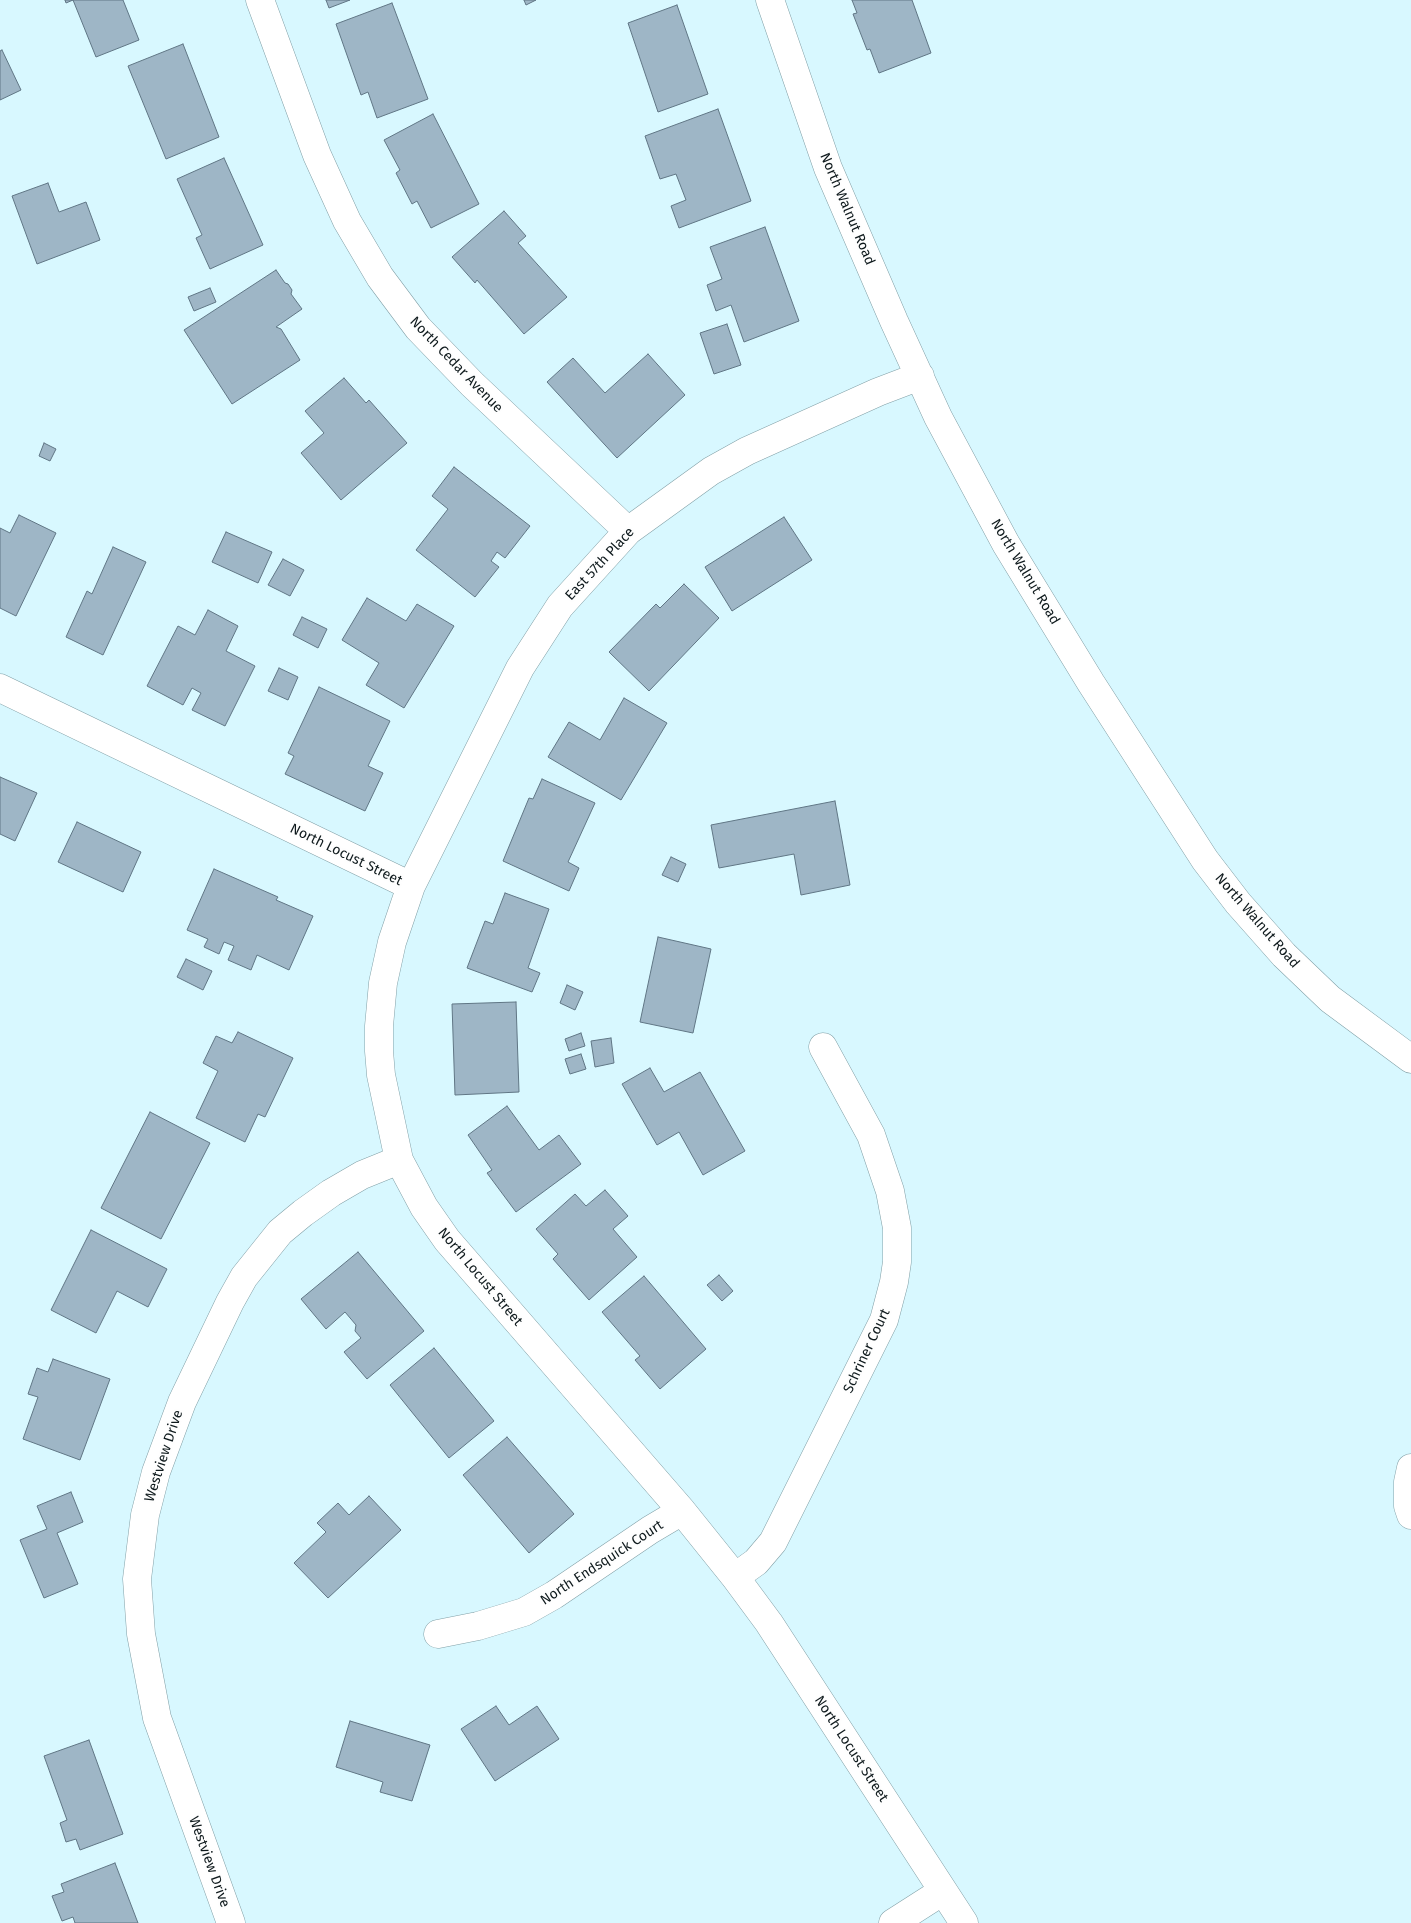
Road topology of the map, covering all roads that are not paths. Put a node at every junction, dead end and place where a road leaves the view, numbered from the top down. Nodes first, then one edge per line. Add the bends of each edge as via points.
1 (260, 0) edge
2 (770, 0) edge
3 (920, 376) junction
4 (628, 531) junction
5 (0, 688) edge
6 (411, 886) junction
7 (823, 1047) dead end
8 (1411, 1059) edge
9 (399, 1160) junction
10 (1411, 1468) edge
11 (682, 1511) junction
12 (1411, 1514) edge
13 (735, 1577) junction
14 (438, 1634) dead end
15 (943, 1891) junction
16 (231, 1923) edge
17 (893, 1923) edge
18 (964, 1923) edge

1 - 4 street, North Cedar Avenue via 318,155 347,221 380,277 418,328 472,384
2 - 3 street, North Walnut Road via 828,168
3 - 4 street, East 57th Place via 747,451 711,471
3 - 8 street, North Walnut Road via 938,417 1006,544 1205,860 1284,955 1324,993
4 - 6 street, East 57th Place via 560,606 520,668
5 - 6 street, North Locust Street
6 - 9 street, North Locust Street via 392,942 383,983 379,1026 381,1075
7 - 13 street, Schriner Court via 871,1136 890,1190 897,1228 898,1262 884,1320 773,1542 756,1562
9 - 11 street, North Locust Street via 424,1207 447,1240
9 - 16 street, Westview Drive via 362,1175 303,1213 280,1232 244,1278 182,1402 156,1472 145,1515 138,1579 141,1634 157,1718
10 - 12 street via 1408,1506
11 - 13 street
11 - 14 street, North Endsquick Court via 524,1612
13 - 15 street, North Locust Street via 769,1623
15 - 17 street
15 - 18 street, North Locust Street

